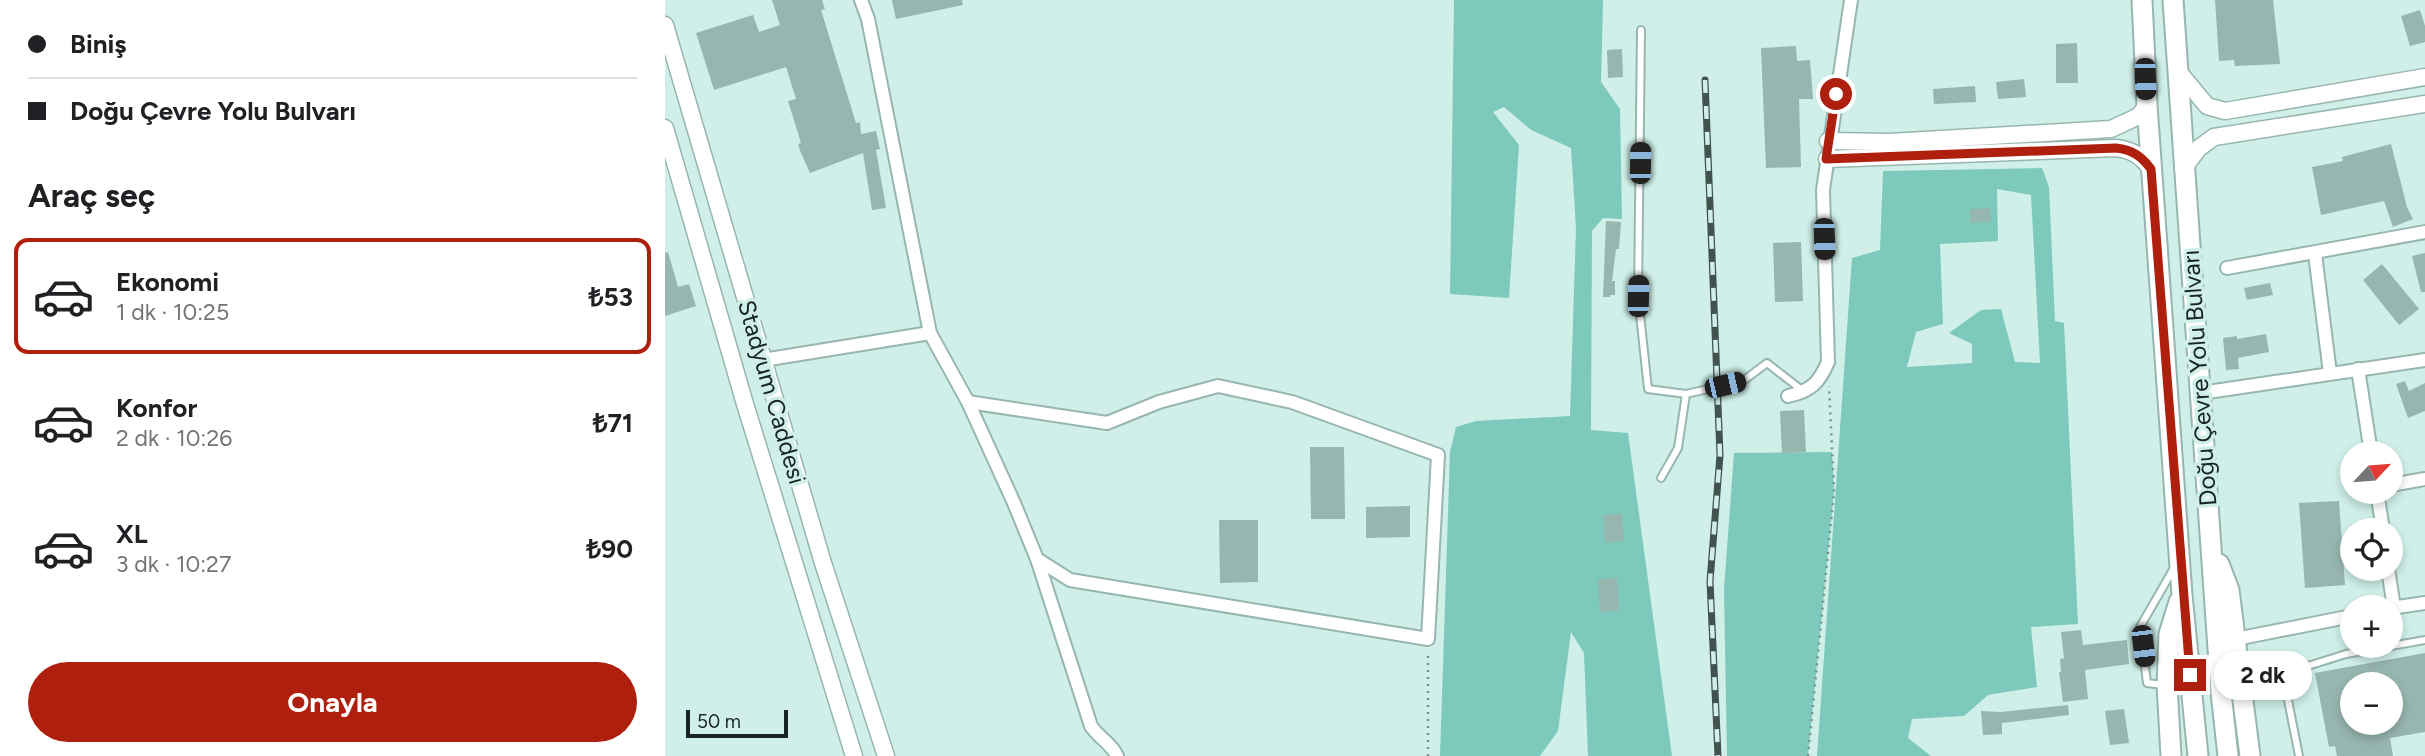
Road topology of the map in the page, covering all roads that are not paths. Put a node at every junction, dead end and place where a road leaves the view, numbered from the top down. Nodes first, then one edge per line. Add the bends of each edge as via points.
1 (861, 0) edge
2 (1851, 0) edge
3 (1859, 0) edge
4 (2142, 0) edge
5 (2173, 0) edge
6 (665, 25) edge
7 (1641, 30) dead end
8 (2178, 71) junction
9 (2425, 77) edge
10 (2425, 104) edge
11 (2147, 105) junction
12 (665, 128) edge
13 (1828, 141) junction
14 (1826, 159) junction
15 (2151, 169) junction
16 (2183, 169) junction
17 (2425, 232) edge
18 (2315, 254) junction
19 (2227, 268) dead end
20 (930, 333) junction
21 (763, 360) junction
22 (2425, 360) edge
23 (2358, 369) junction
24 (2330, 373) junction
25 (1804, 392) junction
26 (2201, 393) junction
27 (1686, 394) junction
28 (1788, 396) dead end
29 (968, 402) junction
30 (2369, 441) edge
31 (1661, 478) dead end
32 (2425, 478) edge
33 (2403, 483) edge
34 (2212, 552) junction
35 (2181, 558) junction
36 (1037, 559) junction
37 (2182, 595) junction
38 (2425, 603) edge
39 (2403, 606) edge
40 (2340, 618) edge
41 (2236, 639) junction
42 (2425, 640) edge
43 (2167, 685) junction
44 (854, 756) edge
45 (886, 756) edge
46 (1117, 756) edge
47 (2171, 756) edge
48 (2198, 756) edge
49 (2228, 756) edge
50 (2250, 756) edge
51 (2299, 756) edge

1 - 20 street
2 - 3 street
2 - 13 street
4 - 11 highway, Doğu Çevre Yolu Bulvarı
5 - 8 highway, Doğu Çevre Yolu Bulvarı
6 - 21 main road, Stadyum Caddesi
7 - 27 lane via 1638,296 1648,389
8 - 9 main road via 2207,106 2225,111
8 - 16 highway, Doğu Çevre Yolu Bulvarı
10 - 16 main road via 2214,137
11 - 13 main road via 2139,116 2111,129 1890,142
11 - 15 highway, Doğu Çevre Yolu Bulvarı
12 - 44 main road, Stadyum Caddesi
13 - 14 street
14 - 15 main road via 2116,148 2130,150
14 - 25 street via 1828,362 1819,382
15 - 35 highway, Doğu Çevre Yolu Bulvarı
16 - 26 highway, Doğu Çevre Yolu Bulvarı
17 - 18 street
18 - 19 street
18 - 24 street
20 - 21 street
20 - 29 street
21 - 45 main road, Stadyum Caddesi
22 - 23 street
23 - 24 street
23 - 30 street
24 - 26 street
25 - 27 lane via 1767,363 1743,381
25 - 28 street
26 - 34 highway, Doğu Çevre Yolu Bulvarı
27 - 31 lane via 1678,448
29 - 36 street
29 - 36 street via 1107,423 1218,386 1292,402 1439,455 1428,639 1070,580
32 - 33 street
34 - 41 highway via 2229,590
34 - 49 highway, Doğu Çevre Yolu Bulvarı
35 - 37 highway, Doğu Çevre Yolu Bulvarı
35 - 43 lane via 2140,627 2147,683
36 - 46 street via 1091,726
37 - 43 highway via 2169,634
37 - 48 highway, Doğu Çevre Yolu Bulvarı
38 - 39 street
40 - 41 street
41 - 50 highway
42 - 51 lane via 2346,654 2292,671 2285,685
43 - 47 highway

